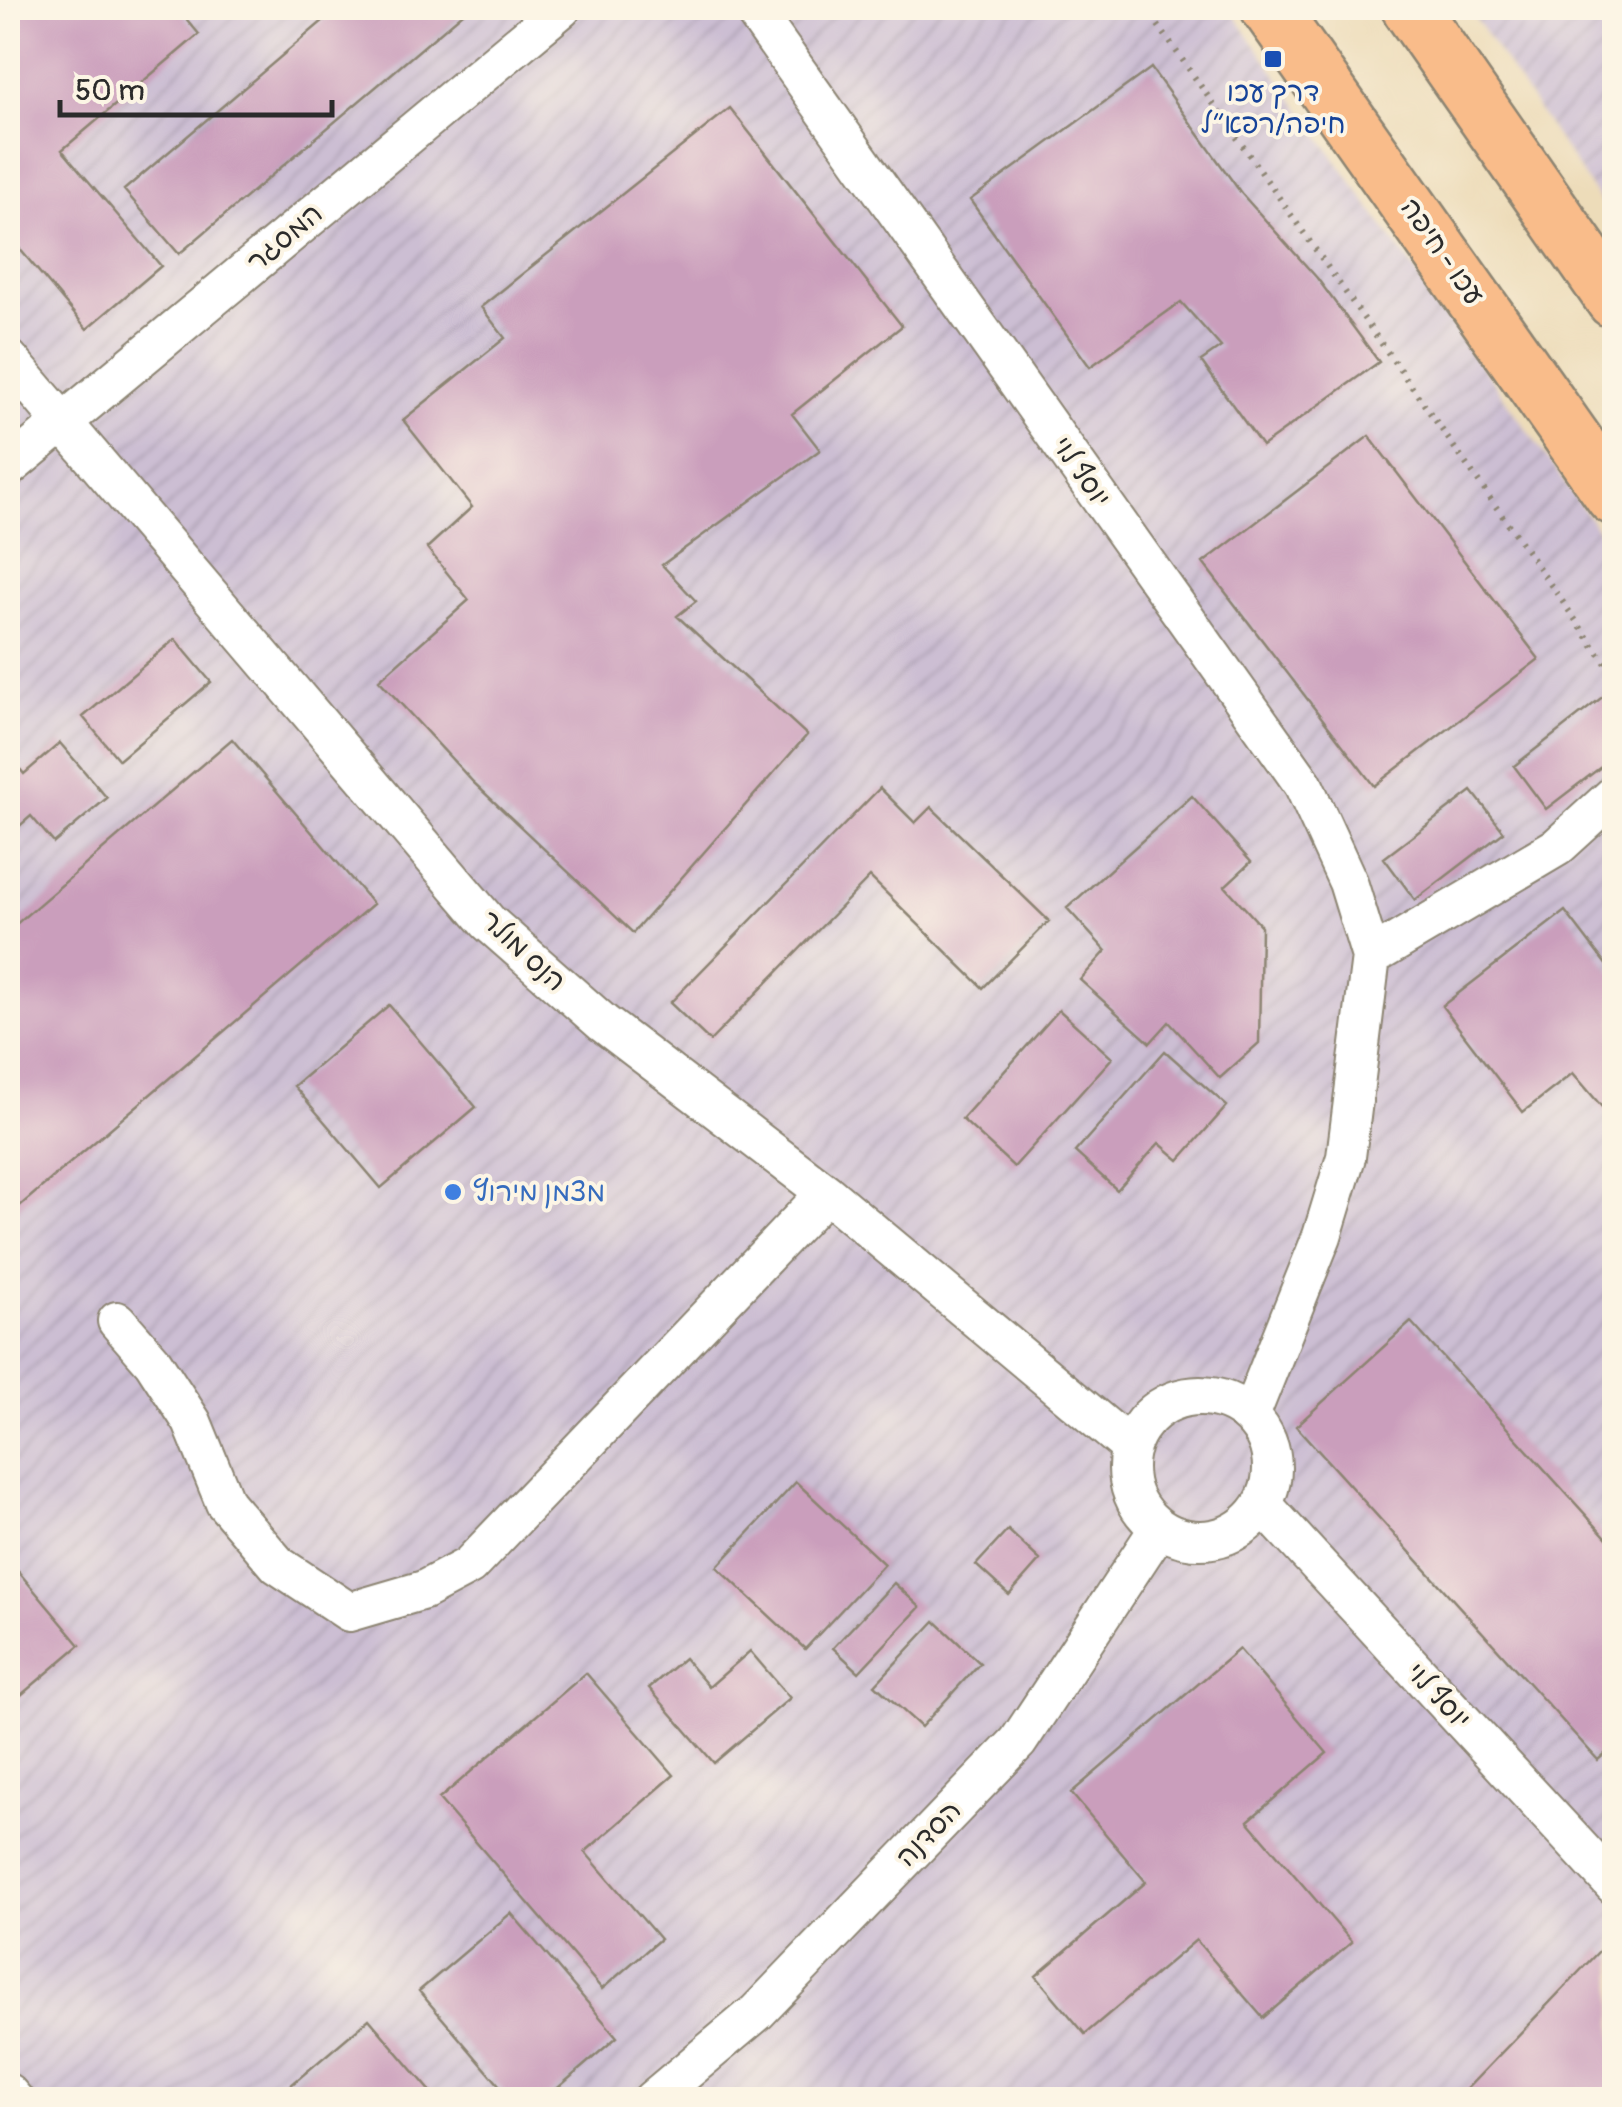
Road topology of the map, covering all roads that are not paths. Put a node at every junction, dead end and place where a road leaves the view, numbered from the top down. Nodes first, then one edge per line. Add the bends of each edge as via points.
1 (562, 8) edge
2 (752, 8) edge
3 (1269, 8) edge
4 (1410, 8) edge
5 (1614, 300) edge
6 (8, 358) edge
7 (62, 422) junction
8 (8, 468) edge
9 (1614, 496) edge
10 (1614, 795) edge
11 (1371, 957) junction
12 (826, 1193) junction
13 (117, 1320) dead end
14 (1250, 1416) junction
15 (1131, 1448) junction
16 (1262, 1505) junction
17 (1159, 1528) junction
18 (1614, 1885) edge
19 (8, 2093) edge
20 (14, 2100) edge
21 (652, 2100) edge

1 - 7 street, המסגר
2 - 11 street, יוסף לוי via 1303,784 1348,882
3 - 9 highway, עכו - חיפה
4 - 5 highway
6 - 7 street, הנס מולר
7 - 8 street, המסגר
7 - 12 street, הנס מולר via 488,922 603,1023
10 - 11 street via 1557,848
11 - 14 street via 1346,1157
12 - 13 street via 468,1566 424,1590 349,1612 278,1564 225,1503 192,1422
12 - 15 street, הנס מולר
14 - 15 street via 1230,1402 1180,1399 1158,1410
14 - 16 street via 1272,1456
15 - 17 street via 1134,1498
16 - 17 street via 1246,1524 1207,1540 1182,1539
16 - 18 street, יוסף לוי
17 - 21 street, הסדנה via 1018,1742 757,2012
19 - 20 street

